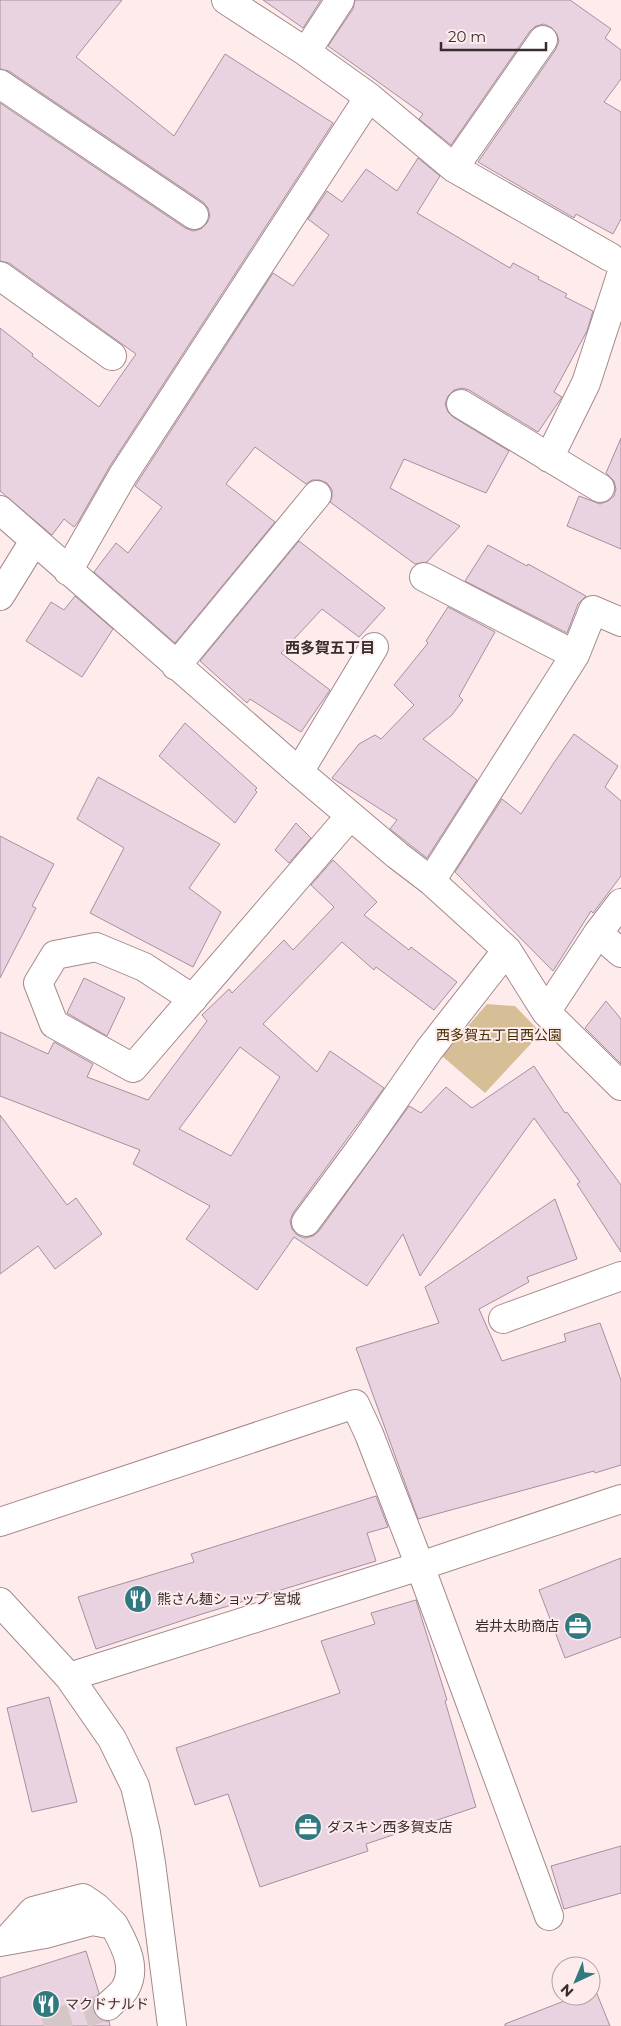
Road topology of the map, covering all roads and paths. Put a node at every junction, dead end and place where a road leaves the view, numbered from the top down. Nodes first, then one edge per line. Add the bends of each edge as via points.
1 (226, 0) edge
2 (340, 0) edge
3 (543, 40) dead end
4 (306, 52) junction
5 (0, 84) edge
6 (369, 97) junction
7 (454, 168) junction
8 (194, 215) dead end
9 (618, 257) edge
10 (0, 276) edge
11 (112, 356) dead end
12 (461, 404) dead end
13 (549, 458) junction
14 (600, 488) dead end
15 (316, 495) dead end
16 (0, 510) edge
17 (34, 541) junction
18 (68, 571) junction
19 (424, 577) dead end
20 (0, 596) edge
21 (621, 622) edge
22 (374, 646) dead end
23 (575, 655) junction
24 (176, 666) junction
25 (299, 772) junction
26 (350, 816) junction
27 (431, 881) junction
28 (621, 903) edge
29 (598, 933) junction
30 (507, 950) junction
31 (621, 953) edge
32 (193, 999) junction
33 (546, 1012) junction
34 (621, 1086) edge
35 (306, 1222) dead end
36 (621, 1276) edge
37 (503, 1319) dead end
38 (621, 1499) edge
39 (0, 1522) edge
40 (420, 1566) junction
41 (0, 1602) edge
42 (69, 1677) junction
43 (549, 1916) dead end
44 (3, 1942) edge
45 (108, 2006) tunnel mouth
46 (172, 2026) edge

1 - 4 street
2 - 4 street
3 - 7 street
4 - 6 street
5 - 8 street
6 - 7 street
6 - 18 street via 123,475
7 - 9 street
9 - 13 street via 586,383
10 - 11 street
12 - 13 street
13 - 14 street
15 - 24 street
16 - 17 street
17 - 18 street
17 - 20 street
18 - 24 street
19 - 23 street
21 - 23 street via 593,610
22 - 25 street
23 - 27 street
24 - 25 street
25 - 26 street
26 - 27 street
26 - 32 street
27 - 30 street
28 - 29 street
29 - 31 street
29 - 33 street
30 - 33 street
30 - 35 street via 429,1050
32 - 32 street via 133,1068 54,1024 38,983 55,955 96,947 144,967
33 - 34 street
36 - 37 street
38 - 40 street
39 - 40 street via 355,1404
40 - 42 street
40 - 43 street
41 - 42 street
42 - 46 street via 112,1739 135,1786 151,1863
44 - 45 street via 92,1921 114,1925 128,1950 130,1971 125,1988

